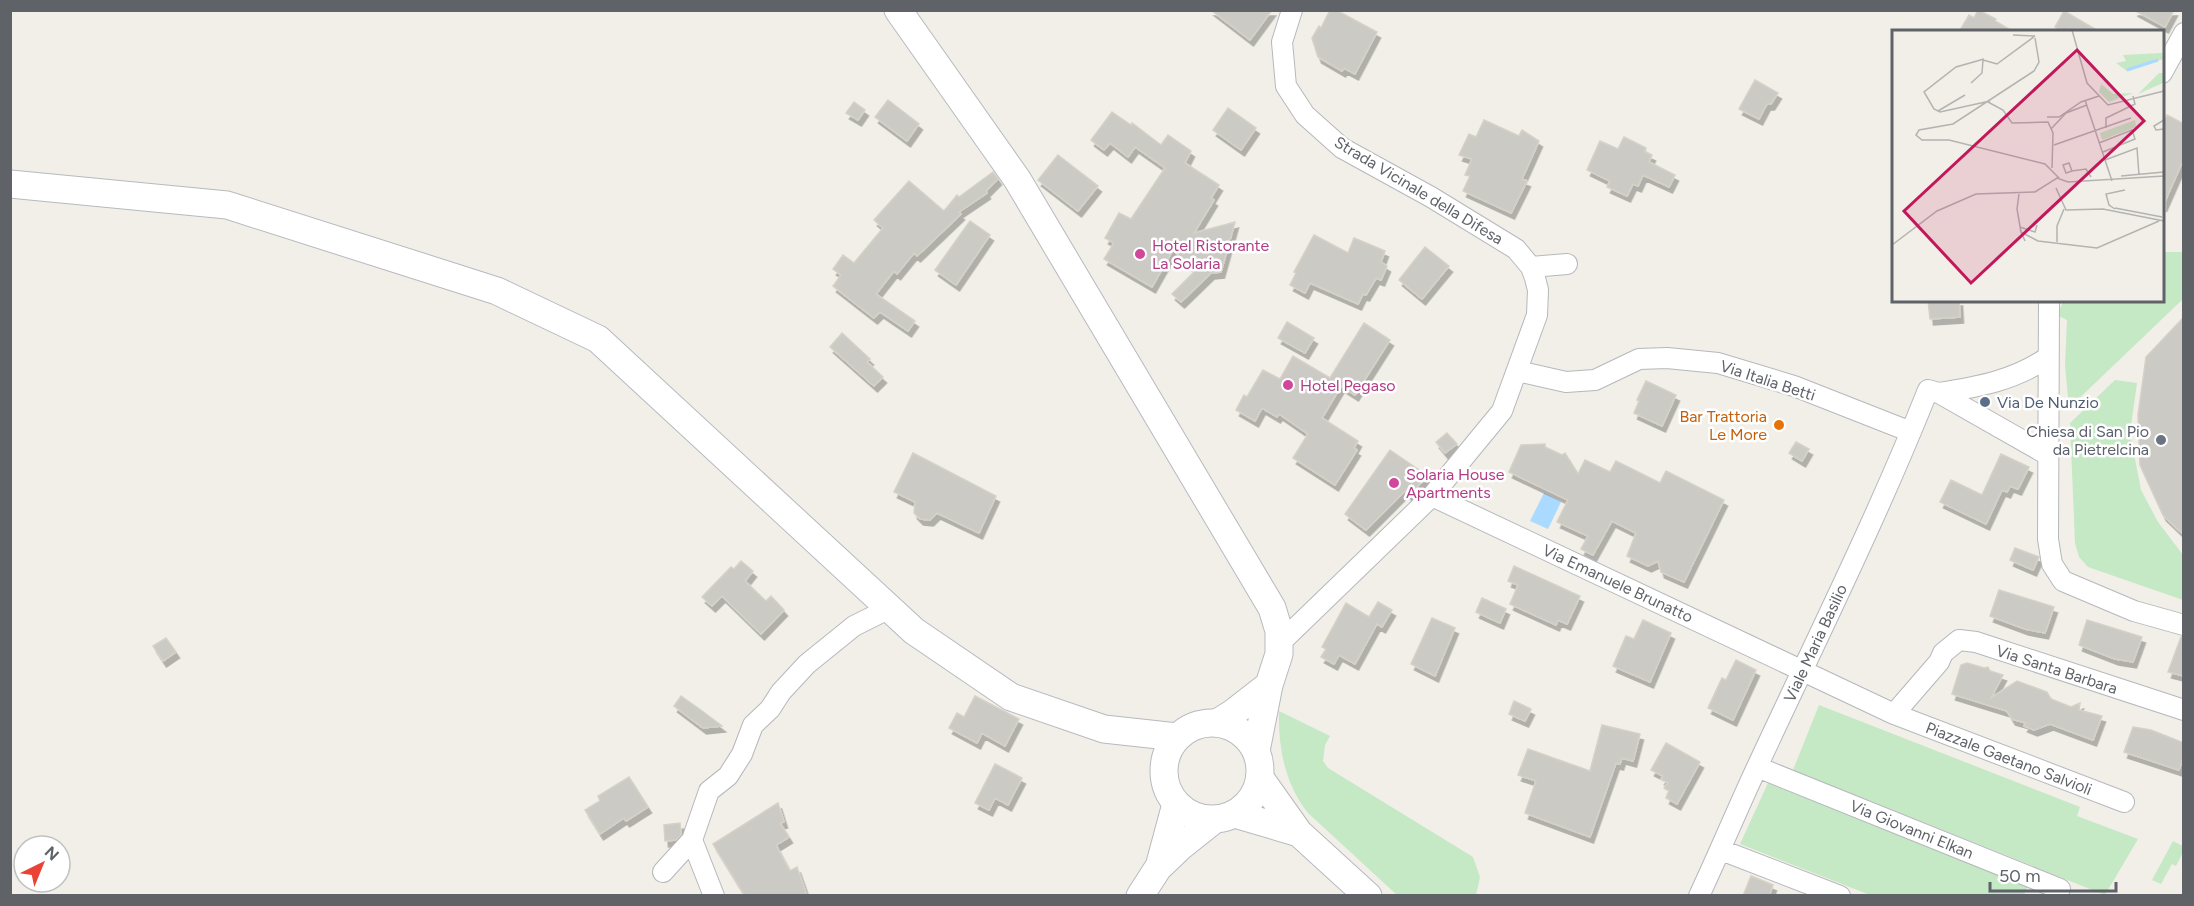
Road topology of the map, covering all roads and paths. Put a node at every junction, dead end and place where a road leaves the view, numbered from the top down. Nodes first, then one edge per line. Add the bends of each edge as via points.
1 (898, 10) edge
2 (1292, 10) edge
3 (2184, 33) edge
4 (2164, 71) edge
5 (10, 184) edge
6 (1567, 264) dead end
7 (1531, 267) junction
8 (2049, 302) edge
9 (2048, 357) junction
10 (1517, 371) junction
11 (1934, 391) junction
12 (1911, 432) junction
13 (2048, 455) junction
14 (1432, 496) junction
15 (890, 608) junction
16 (2184, 625) edge
17 (1280, 643) junction
18 (1803, 671) junction
19 (1269, 686) junction
20 (2184, 710) edge
21 (1894, 714) junction
22 (1217, 723) junction
23 (1104, 729) junction
24 (1177, 737) junction
25 (1256, 751) junction
26 (1757, 767) junction
27 (1260, 778) junction
28 (1164, 779) junction
29 (2124, 802) dead end
30 (1176, 804) junction
31 (1225, 817) junction
32 (1299, 834) junction
33 (692, 840) junction
34 (1720, 850) junction
35 (1158, 868) junction
36 (663, 872) dead end
37 (714, 896) edge
38 (1140, 896) edge
39 (1368, 896) edge
40 (1699, 896) edge
41 (1840, 896) edge
42 (2056, 896) edge

1 - 17 main road via 1017,179 1266,596
2 - 7 street, Strada Vicinale della Difesa via 1282,42 1286,86 1305,116 1342,148 1507,242
3 - 4 street
5 - 15 main road via 227,205 497,291 598,339
6 - 7 street
7 - 10 street via 1537,284 1537,315
8 - 9 street
9 - 11 street via 2032,369 1984,386
9 - 13 street
10 - 12 street, Via Italia Betti via 1566,382 1595,380 1639,359 1718,363 1794,386
10 - 14 street via 1502,411
11 - 12 street, Viale Maria Basilio
11 - 13 street
12 - 18 street, Viale Maria Basilio
13 - 16 street via 2048,540 2052,564 2063,581 2134,611
14 - 17 street
14 - 18 street, Via Emanuele Brunatto
15 - 23 main road via 914,631 1011,697
15 - 33 street via 854,626 807,664 753,724 742,754 728,776 710,791
17 - 19 main road
18 - 21 street, Piazzale Gaetano Salvioli
18 - 26 street, Viale Maria Basilio
19 - 22 main road
19 - 25 main road
20 - 21 street, Via Santa Barbara via 1976,642 1959,640 1942,653 1939,662
21 - 29 street, Piazzale Gaetano Salvioli
22 - 24 main road via 1189,728
22 - 25 main road via 1247,737
23 - 24 main road
23 - 28 main road via 1152,763
24 - 28 main road via 1168,749
25 - 27 main road
26 - 34 street, Viale Maria Basilio
26 - 42 street, Via Giovanni Elkan via 2060,889
27 - 31 main road via 1247,805
27 - 32 main road
28 - 30 main road
30 - 31 main road via 1200,819
30 - 35 main road
31 - 32 main road
31 - 35 main road via 1180,847
32 - 39 main road
33 - 36 street
33 - 37 street
34 - 40 street, Viale Maria Basilio
34 - 41 street
35 - 38 main road

